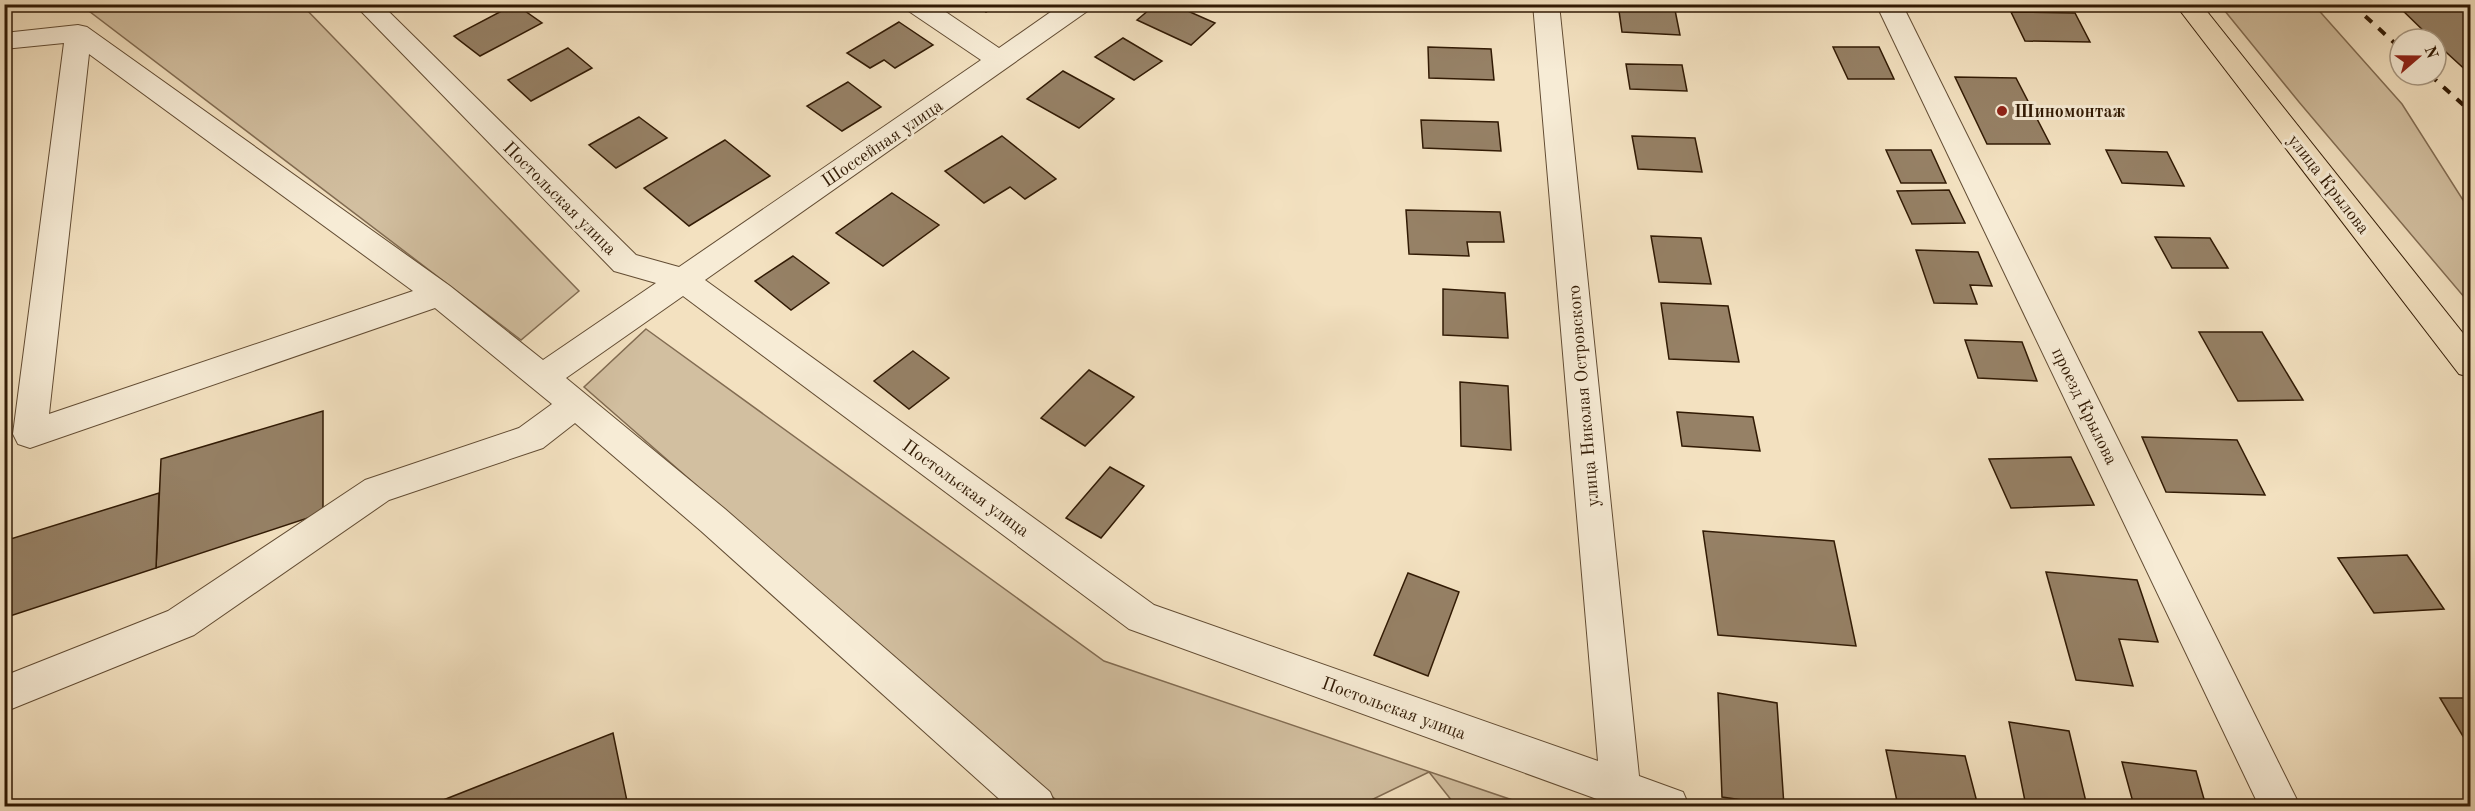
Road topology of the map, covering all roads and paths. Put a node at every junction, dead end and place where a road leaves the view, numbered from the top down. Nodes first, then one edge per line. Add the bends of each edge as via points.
1 (366, 4) edge
2 (916, 4) edge
3 (1080, 4) edge
4 (1546, 4) edge
5 (1889, 4) edge
6 (2187, 4) edge
7 (78, 33) junction
8 (4, 41) edge
9 (1001, 61) junction
10 (683, 280) junction
11 (439, 294) junction
12 (2470, 365) edge
13 (543, 378) junction
14 (575, 404) junction
15 (4, 694) edge
16 (1620, 788) junction
17 (1036, 807) edge
18 (1669, 807) edge
19 (2280, 807) edge

1 - 10 street, Постольская улица via 625,263
2 - 9 street
3 - 9 street, Шоссейная улица
4 - 16 street, улица Николая Островского
5 - 19 street, проезд Крылова
6 - 12 main road, улица Крылова
7 - 8 street
7 - 11 street
7 - 11 street via 30,434
9 - 10 street, Шоссейная улица
10 - 13 street, Шоссейная улица
10 - 16 street, Постольская улица via 1142,617
11 - 13 street
13 - 14 street
14 - 15 street via 531,438 377,490 181,623
14 - 17 street via 714,520
16 - 18 street, Постольская улица

